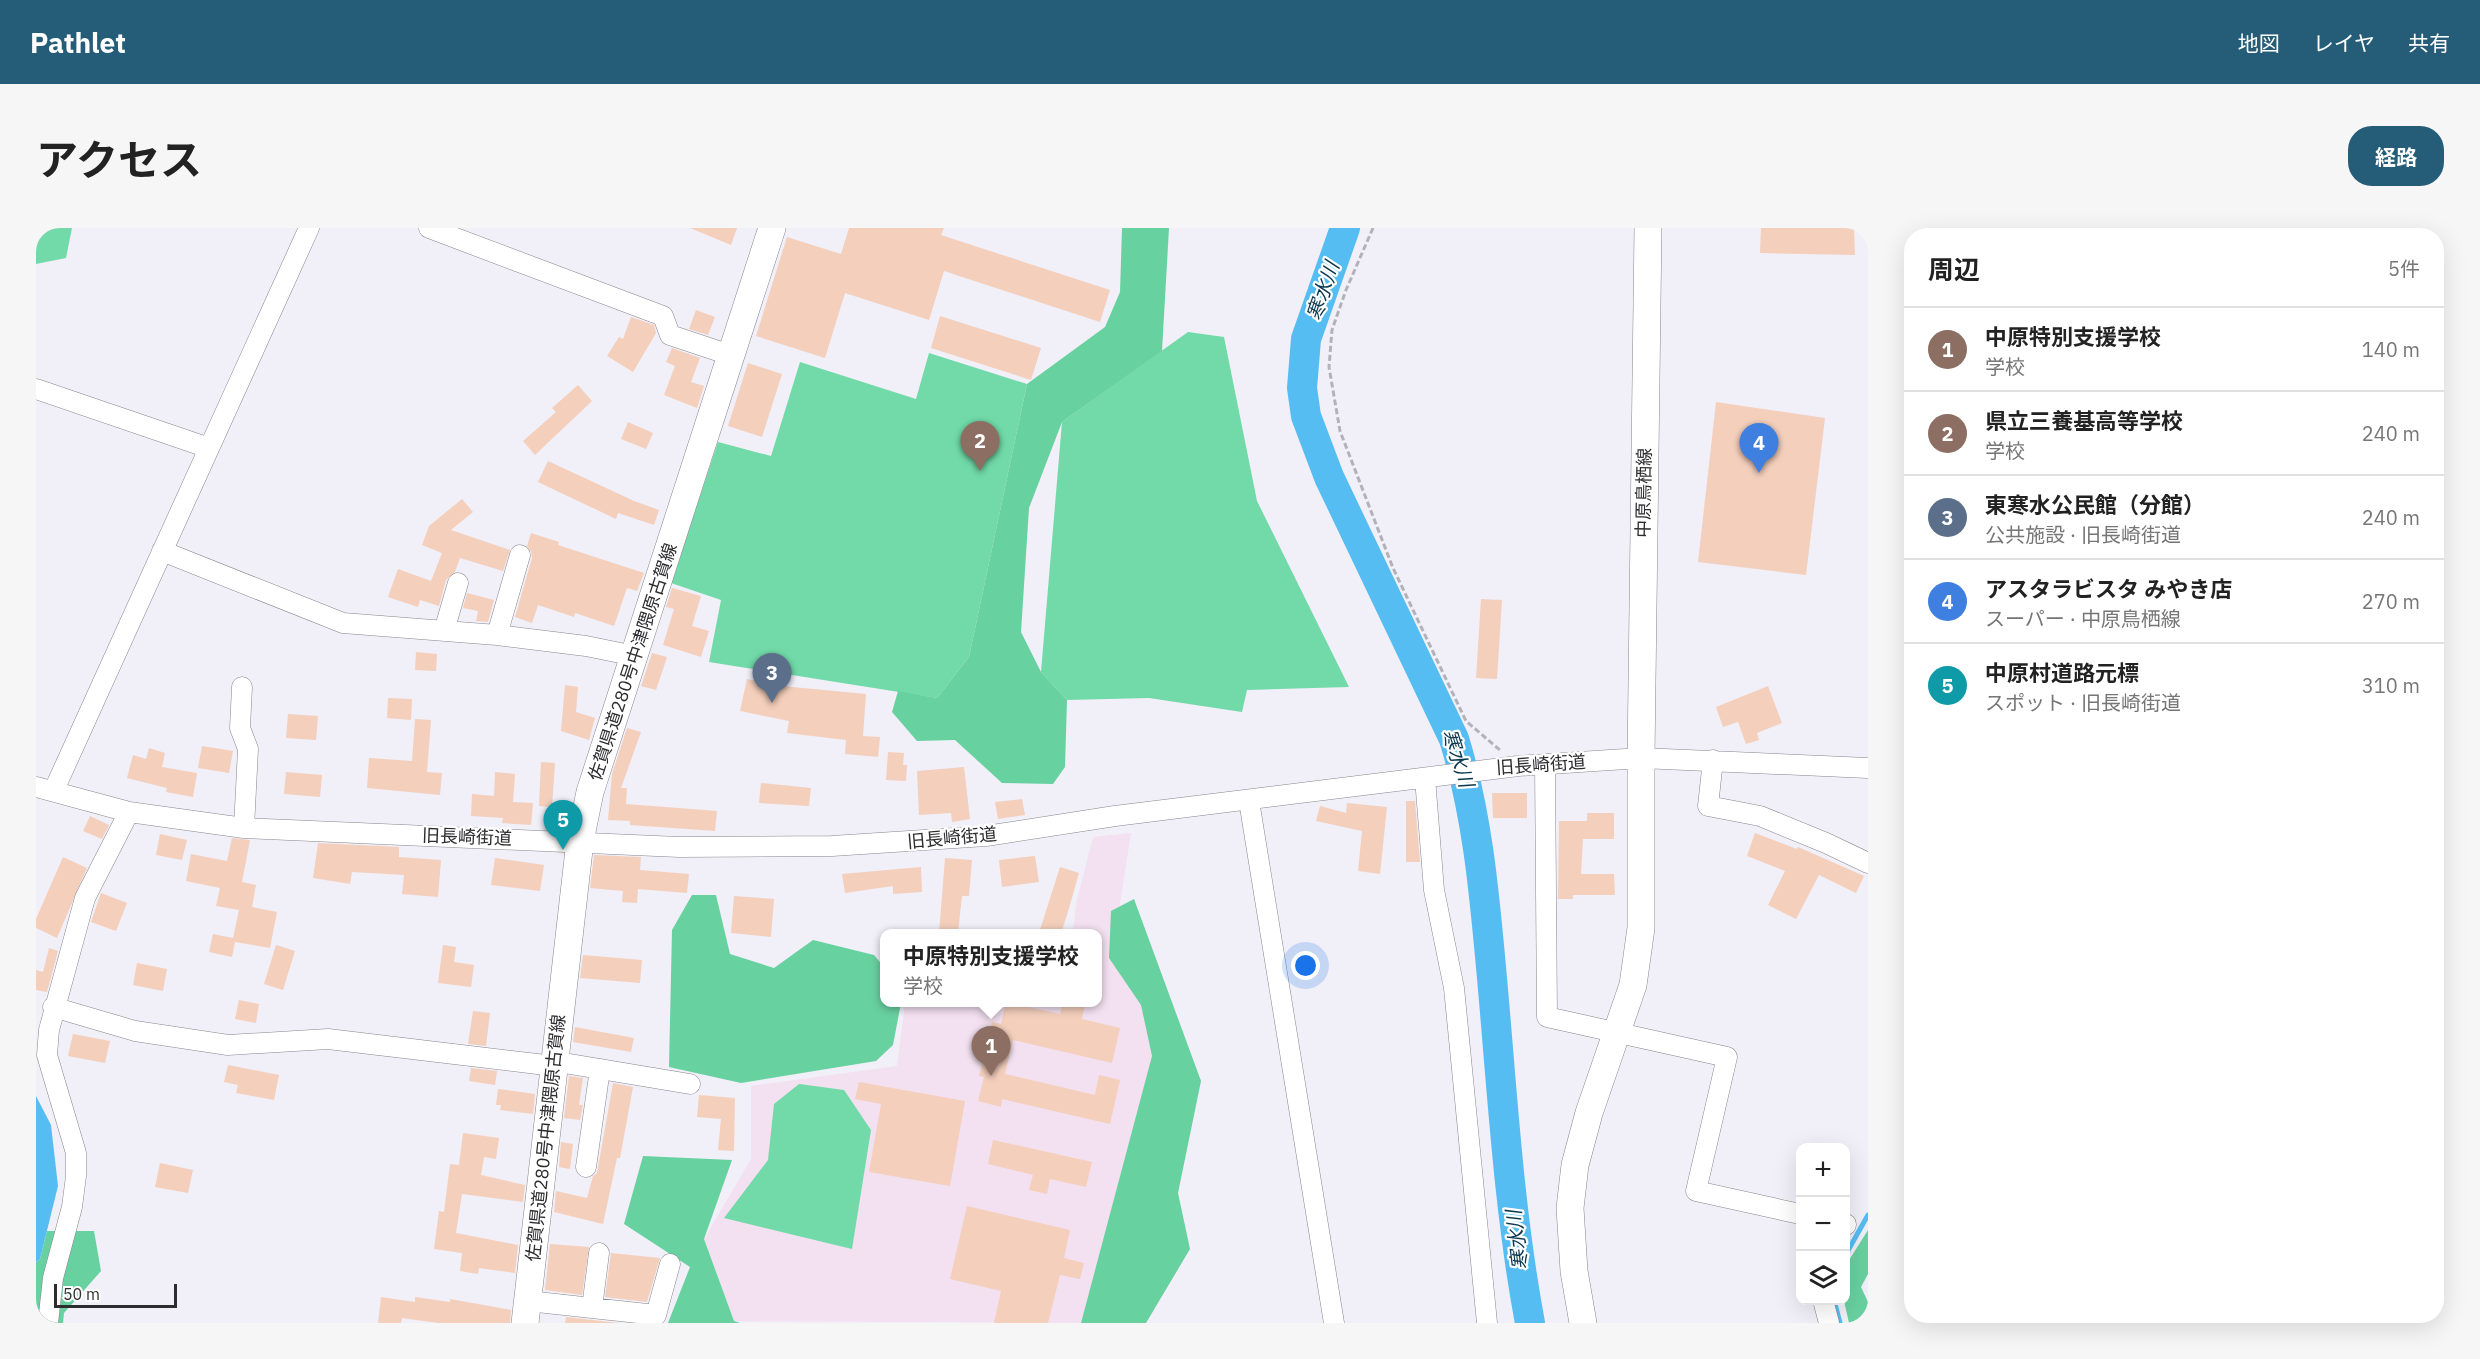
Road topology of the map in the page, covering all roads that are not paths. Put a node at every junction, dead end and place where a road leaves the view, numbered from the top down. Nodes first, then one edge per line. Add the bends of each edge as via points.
1 (309, 228) edge
2 (419, 228) edge
3 (429, 228) edge
4 (772, 228) edge
5 (1648, 228) edge
6 (733, 356) junction
7 (36, 389) edge
8 (209, 448) junction
9 (162, 551) junction
10 (520, 555) dead end
11 (458, 583) dead end
12 (444, 631) junction
13 (497, 635) junction
14 (635, 656) junction
15 (242, 687) dead end
16 (1641, 758) junction
17 (1713, 760) junction
18 (1545, 765) junction
19 (1868, 768) edge
20 (1425, 778) junction
21 (45, 788) edge
22 (1249, 801) junction
23 (129, 812) junction
24 (244, 828) junction
25 (580, 842) junction
26 (1868, 863) edge
27 (53, 1007) junction
28 (1618, 1033) junction
29 (554, 1066) junction
30 (600, 1069) junction
31 (690, 1084) dead end
32 (586, 1167) dead end
33 (1796, 1213) edge
34 (599, 1253) dead end
35 (670, 1264) dead end
36 (1824, 1305) edge
37 (592, 1308) junction
38 (527, 1312) edge
39 (48, 1323) edge
40 (1334, 1323) edge
41 (1487, 1323) edge
42 (1582, 1323) edge
43 (1829, 1323) edge

1 - 8 street
2 - 3 street
3 - 6 street via 663,316 670,335
4 - 6 main road, 佐賀県道280号中津隈原古賀線
5 - 16 main road, 中原鳥栖線
6 - 14 main road, 佐賀県道280号中津隈原古賀線
7 - 8 street
8 - 9 street
9 - 12 street via 343,623
9 - 21 street
10 - 13 street
11 - 12 street
12 - 13 street
13 - 14 street
14 - 25 main road, 佐賀県道280号中津隈原古賀線 via 590,792
15 - 24 street via 240,728 248,749
16 - 17 street, 旧長崎街道
16 - 18 street, 旧長崎街道
16 - 28 main road, 中原鳥栖線 via 1641,928 1632,985
17 - 19 street, 旧長崎街道
17 - 26 street via 1708,806 1760,816
18 - 20 street, 旧長崎街道
18 - 28 street via 1547,1017
20 - 22 street, 旧長崎街道
20 - 41 street via 1434,890 1454,988
21 - 23 street, 旧長崎街道
22 - 25 street, 旧長崎街道 via 934,841 691,847
22 - 40 street
23 - 24 street, 旧長崎街道
23 - 27 street via 85,898
24 - 25 street, 旧長崎街道
25 - 29 main road, 佐賀県道280号中津隈原古賀線
27 - 29 street via 135,1031 228,1045 328,1039
27 - 39 street via 47,1055 75,1154 76,1176 53,1278
28 - 33 street via 1727,1057 1696,1191
28 - 42 main road, 中原鳥栖線 via 1575,1165 1570,1208
29 - 30 street via 564,1063
29 - 38 main road, 佐賀県道280号中津隈原古賀線
30 - 31 street
30 - 32 street
34 - 37 street
35 - 37 street via 656,1315
36 - 43 street
37 - 38 street

